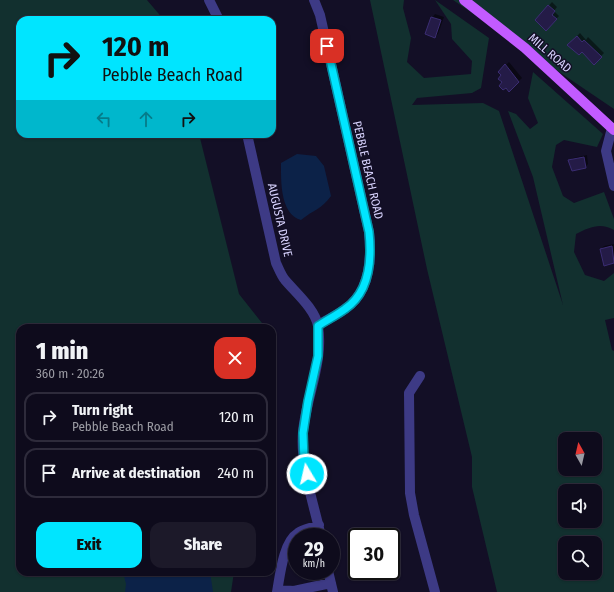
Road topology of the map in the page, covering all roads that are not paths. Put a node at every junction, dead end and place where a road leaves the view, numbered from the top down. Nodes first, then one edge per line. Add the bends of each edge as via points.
1 (209, 0) edge
2 (314, 0) edge
3 (464, 0) edge
4 (217, 16) edge
5 (613, 129) edge
6 (249, 138) edge
7 (614, 186) edge
8 (318, 326) junction
9 (420, 376) dead end
10 (319, 525) junction
11 (320, 528) edge
12 (332, 587) edge
13 (278, 591) edge
14 (435, 592) edge

1 - 4 street
2 - 8 street, PEBBLE BEACH ROAD via 320,15 371,249 369,274 361,293 347,309
3 - 5 main road, MILL ROAD via 525,48
5 - 7 street via 606,151
6 - 8 street, AUGUSTA DRIVE via 276,263 284,278 310,309
8 - 10 street, AUGUSTA DRIVE via 318,356 303,433 304,461
9 - 14 street via 409,393 410,493
10 - 11 street, AUGUSTA DRIVE
10 - 13 street via 297,533 289,543
12 - 13 street

